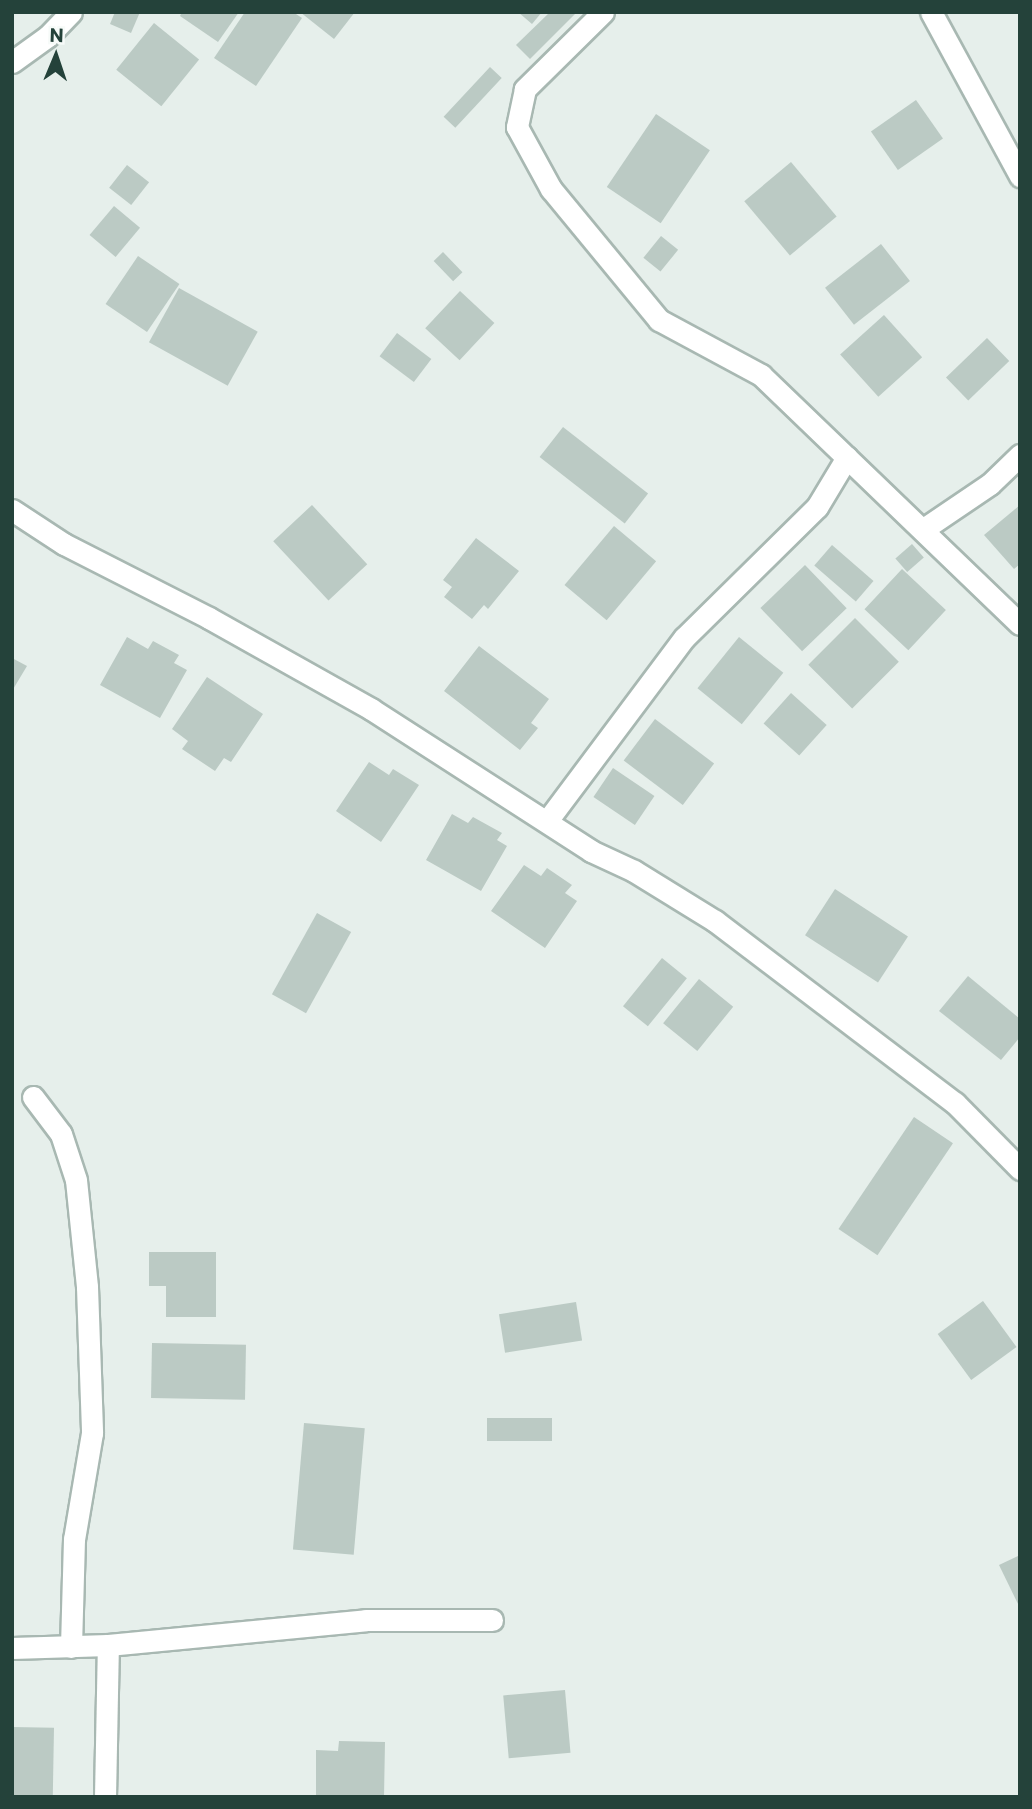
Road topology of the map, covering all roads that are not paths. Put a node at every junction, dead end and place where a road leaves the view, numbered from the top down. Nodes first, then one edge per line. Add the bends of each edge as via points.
1 (71, 12) edge
2 (603, 12) edge
3 (931, 12) edge
4 (12, 61) edge
5 (1020, 176) edge
6 (1020, 455) edge
7 (847, 457) junction
8 (12, 510) edge
9 (925, 528) junction
10 (1020, 624) edge
11 (547, 821) junction
12 (33, 1097) dead end
13 (1020, 1169) edge
14 (492, 1620) dead end
15 (108, 1645) junction
16 (71, 1647) junction
17 (12, 1648) edge
18 (105, 1797) edge

1 - 4 street via 48,36
2 - 7 street via 524,89 517,127 551,189 659,320 761,375
3 - 5 street
6 - 9 street via 990,484
7 - 9 street
7 - 11 street via 817,507 684,638
8 - 11 street via 64,544 371,709
9 - 10 street
11 - 13 street via 715,921 955,1104
12 - 16 street via 61,1134 76,1180 88,1287 92,1433 74,1539
14 - 15 street via 352,1621
15 - 16 street
15 - 18 street
16 - 17 street

